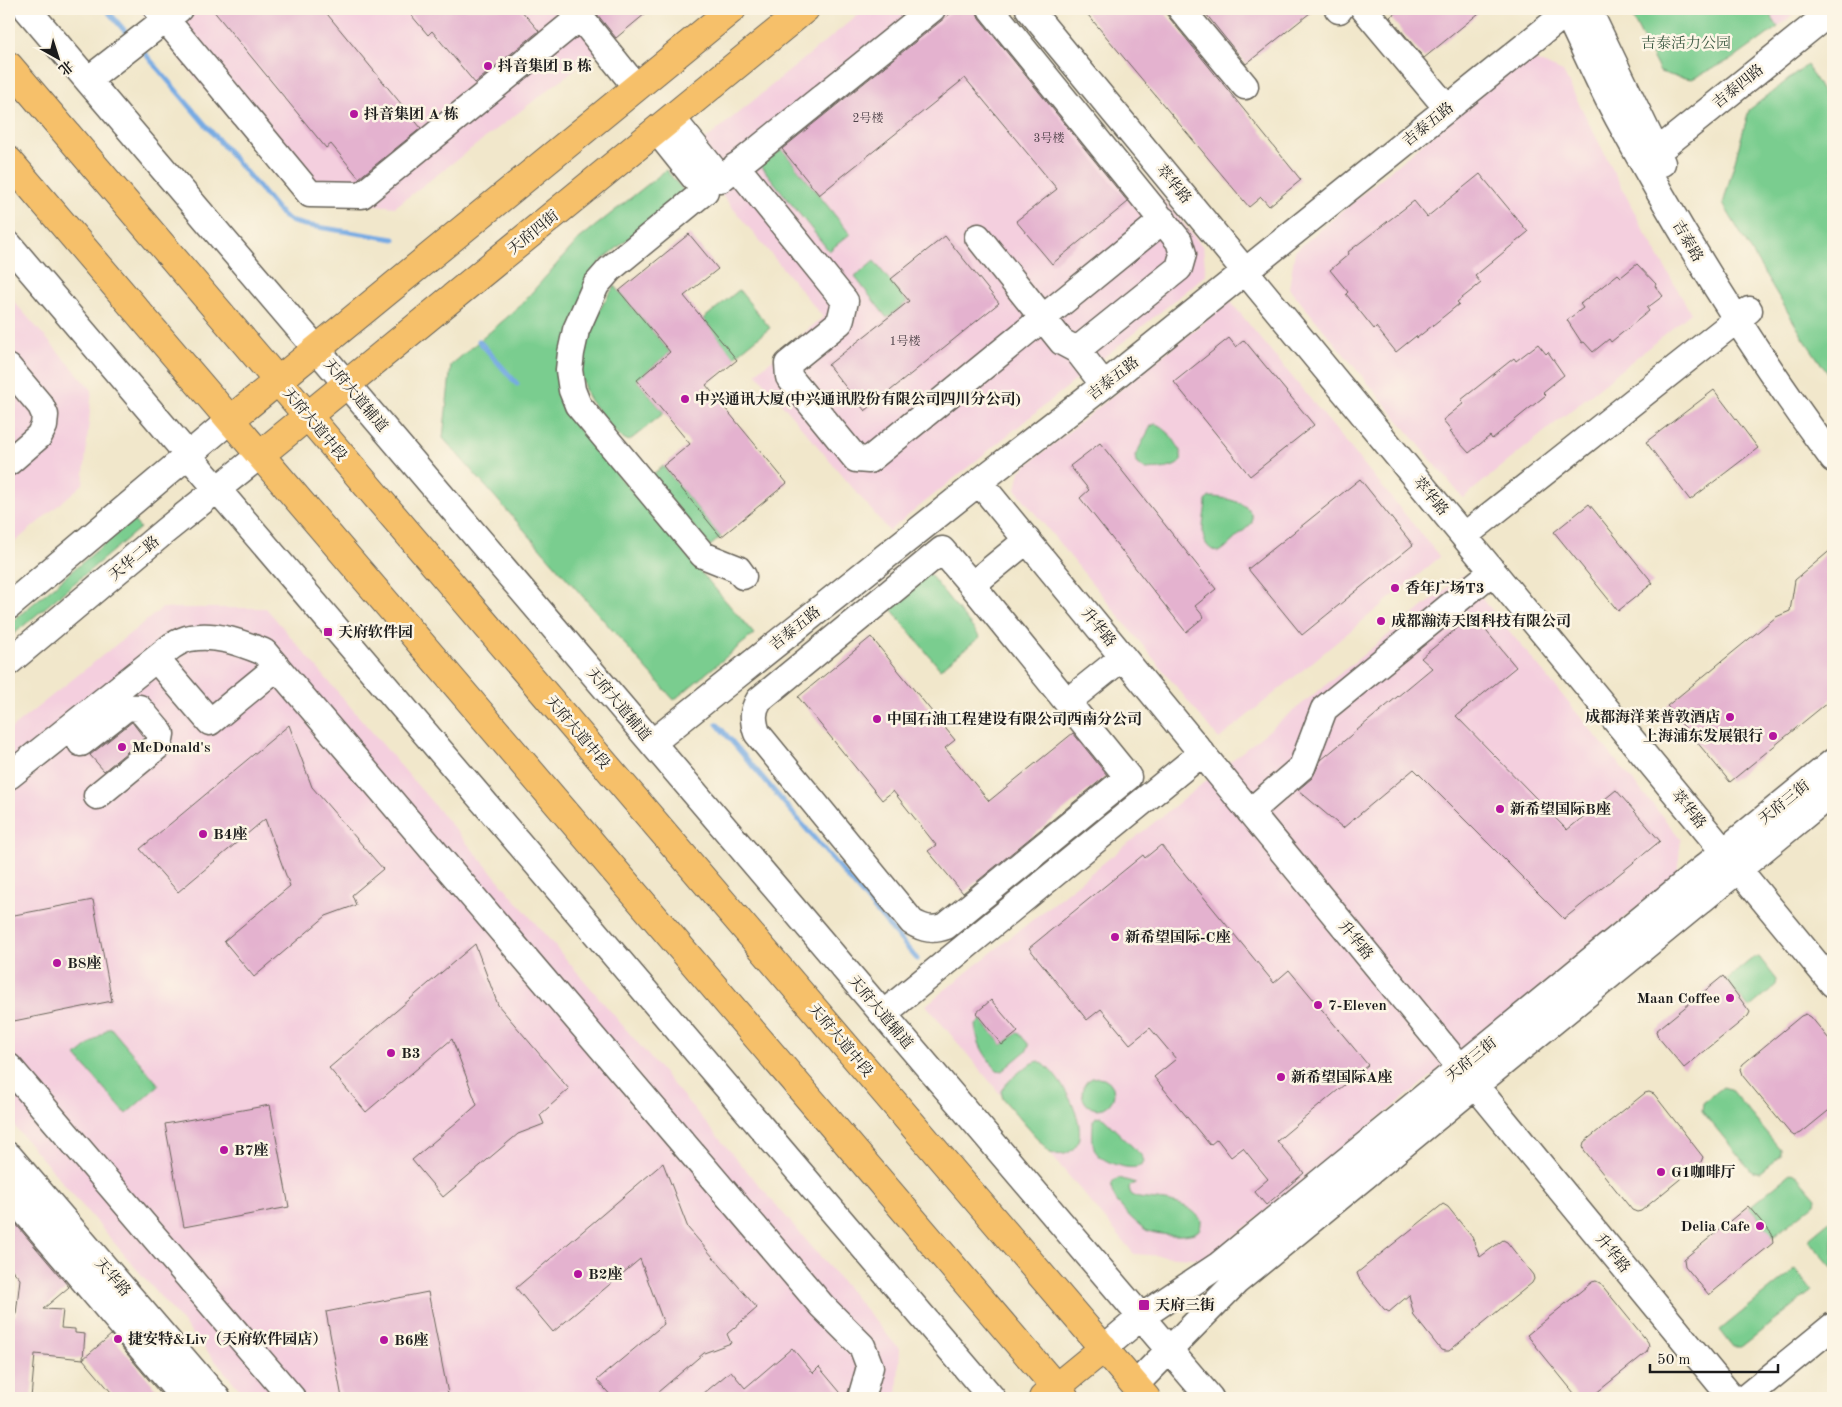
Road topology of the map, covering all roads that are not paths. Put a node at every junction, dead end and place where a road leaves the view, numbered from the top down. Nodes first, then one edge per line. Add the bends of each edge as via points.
1 (27, 9) edge
2 (732, 9) edge
3 (805, 9) edge
4 (932, 9) edge
5 (991, 9) edge
6 (1029, 9) edge
7 (1181, 9) edge
8 (1347, 9) edge
9 (1573, 10) edge
10 (1833, 10) edge
11 (577, 13) edge
12 (164, 16) edge
13 (9, 66) edge
14 (88, 80) junction
15 (1245, 86) dead end
16 (636, 87) junction
17 (1447, 108) junction
18 (664, 124) junction
19 (1649, 157) junction
20 (9, 161) edge
21 (736, 166) junction
22 (1163, 220) junction
23 (978, 237) dead end
24 (9, 245) edge
25 (1246, 271) junction
26 (1743, 315) junction
27 (1042, 318) junction
28 (317, 350) junction
29 (1077, 350) junction
30 (9, 368) edge
31 (278, 381) junction
32 (347, 384) junction
33 (1104, 385) junction
34 (308, 417) junction
35 (230, 420) junction
36 (1833, 431) edge
37 (188, 456) junction
38 (260, 456) junction
39 (1833, 459) edge
40 (9, 462) edge
41 (979, 482) junction
42 (217, 490) junction
43 (1464, 536) junction
44 (1027, 540) junction
45 (1492, 571) junction
46 (743, 576) dead end
47 (972, 585) junction
48 (9, 606) edge
49 (1123, 657) junction
50 (156, 659) junction
51 (9, 662) edge
52 (277, 667) junction
53 (1067, 702) junction
54 (652, 742) junction
55 (1202, 753) junction
56 (64, 756) dead end
57 (1833, 762) edge
58 (12, 768) edge
59 (1833, 792) edge
60 (97, 796) dead end
61 (1250, 812) junction
62 (1731, 860) junction
63 (1833, 984) edge
64 (883, 1014) junction
65 (9, 1067) edge
66 (1468, 1076) junction
67 (9, 1156) edge
68 (9, 1194) edge
69 (1141, 1317) junction
70 (1833, 1326) edge
71 (1104, 1348) junction
72 (1170, 1351) junction
73 (1133, 1394) edge
74 (1055, 1395) edge
75 (184, 1398) edge
76 (217, 1398) edge
77 (292, 1398) edge
78 (861, 1398) edge
79 (992, 1398) edge
80 (1210, 1398) edge
81 (1732, 1398) edge
82 (1745, 1398) edge

1 - 14 street, 天府大道辅道
2 - 16 main road
3 - 18 main road, 天府四街
4 - 21 street
5 - 22 street
6 - 25 street, 萃华路
7 - 15 street
8 - 17 street
9 - 17 street, 吉泰五路
9 - 19 street, 吉泰路 via 1617,117
10 - 19 street, 吉泰四路
11 - 12 street via 362,195 310,194
11 - 16 street
12 - 14 street
13 - 31 main road, 天府大道中段
14 - 28 street, 天府大道辅道
16 - 28 main road
17 - 25 street, 吉泰五路
18 - 21 street via 721,179
18 - 32 main road, 天府四街
18 - 46 street via 705,191 610,269 596,286 576,330 570,353 572,390 578,405 703,555 738,569
19 - 26 street, 吉泰路 via 1706,274
20 - 35 main road
21 - 27 street via 845,301 840,322 788,364 789,377 856,459 868,460
22 - 27 street
22 - 29 street via 1180,241 1183,254 1179,268
23 - 27 street
24 - 37 street
25 - 33 street, 吉泰五路
25 - 43 street, 萃华路
26 - 36 street, 吉泰路
26 - 39 street, 吉泰路 via 1795,408
26 - 43 street
27 - 29 street via 1062,342
28 - 31 main road
28 - 32 street, 天府大道辅道
29 - 33 street
30 - 40 street via 45,415 44,426 38,436
31 - 34 main road, 天府大道中段
31 - 35 main road
32 - 34 main road, 天府四街
32 - 54 street, 天府大道辅道
33 - 41 street, 吉泰五路
34 - 38 main road, 天府四街
34 - 71 main road, 天府大道中段
35 - 37 street
35 - 38 main road
37 - 42 street
37 - 48 street
38 - 42 street, 天华二路
38 - 74 main road
41 - 44 street, 升华路
41 - 54 street, 吉泰五路
42 - 51 street, 天华二路
42 - 79 street
43 - 45 street, 萃华路
44 - 47 street
44 - 49 street, 升华路
45 - 61 street via 1324,710 1302,767
45 - 62 street, 萃华路
47 - 53 street
47 - 53 street via 942,550 754,707 757,733 912,922 929,930 946,926 1128,777
49 - 53 street
49 - 55 street, 升华路
50 - 52 street via 189,638 222,638 264,652
50 - 52 street via 210,722
50 - 58 street
52 - 78 street via 822,1306 862,1346 870,1367
54 - 64 street, 天府大道辅道
55 - 61 street, 升华路
55 - 64 street
56 - 60 street via 126,707 139,708 161,734 159,745
57 - 62 street, 天府三街
59 - 62 street, 天府三街
61 - 66 street, 升华路
62 - 63 street, 萃华路
62 - 66 street, 天府三街
64 - 69 street, 天府大道辅道
65 - 77 street
66 - 69 street, 天府三街 via 1219,1265
66 - 72 street, 天府三街 via 1236,1282
66 - 81 street, 升华路
67 - 76 street, 天华路
68 - 75 street, 天华路
69 - 71 street, 天府三街
69 - 72 street, 天府大道辅道
70 - 82 street
71 - 73 main road, 天府大道中段
71 - 74 main road
72 - 73 street, 天府三街
72 - 80 street, 天府大道辅道

